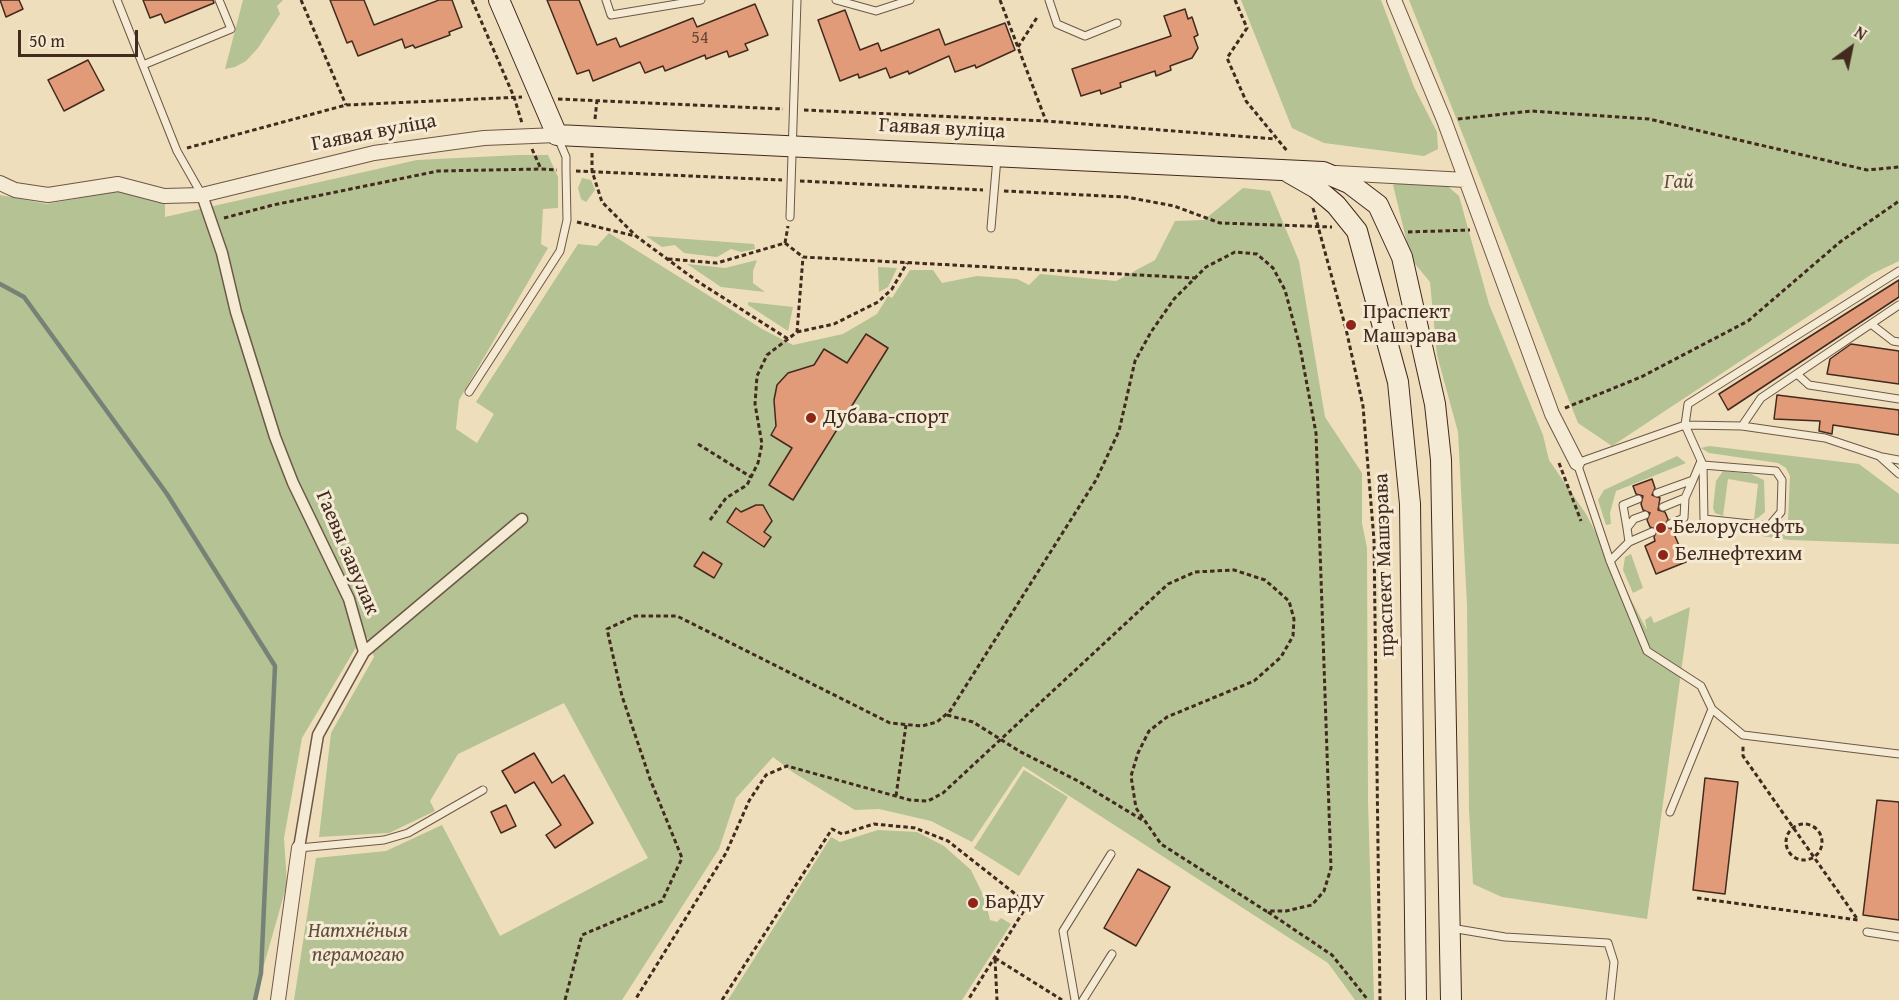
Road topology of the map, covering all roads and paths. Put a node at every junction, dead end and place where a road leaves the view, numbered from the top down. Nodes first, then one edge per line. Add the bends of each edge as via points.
1 (117, 0) edge
2 (219, 0) edge
3 (301, 0) edge
4 (472, 0) edge
5 (499, 0) edge
6 (606, 0) edge
7 (701, 0) edge
8 (797, 0) edge
9 (836, 0) edge
10 (910, 0) edge
11 (1000, 0) edge
12 (1049, 0) edge
13 (1235, 0) edge
14 (1394, 0) edge
15 (1038, 16) dead end
16 (1118, 23) dead end
17 (1018, 47) junction
18 (142, 65) junction
19 (514, 97) junction
20 (542, 98) junction
21 (597, 100) junction
22 (346, 105) junction
23 (794, 110) junction
24 (1444, 120) junction
25 (1046, 121) junction
26 (558, 135) junction
27 (526, 136) junction
28 (592, 138) junction
29 (1275, 139) junction
30 (794, 146) junction
31 (177, 151) junction
32 (997, 156) junction
33 (1899, 167) edge
34 (541, 169) junction
35 (567, 170) junction
36 (1283, 170) joint
37 (592, 171) junction
38 (1313, 176) junction
39 (792, 180) junction
40 (1466, 180) junction
41 (0, 183) edge
42 (994, 190) junction
43 (202, 195) junction
44 (1899, 201) edge
45 (790, 217) joint
46 (567, 220) junction
47 (211, 222) junction
48 (1317, 225) junction
49 (991, 228) dead end
50 (1356, 231) junction
51 (1470, 231) dead end
52 (1390, 232) junction
53 (636, 236) junction
54 (785, 243) junction
55 (803, 257) junction
56 (666, 258) junction
57 (908, 262) junction
58 (1899, 271) edge
59 (1195, 278) junction
60 (1899, 305) edge
61 (1871, 324) junction
62 (797, 332) junction
63 (788, 339) junction
64 (1899, 342) edge
65 (1797, 374) junction
66 (469, 392) dead end
67 (1899, 399) edge
68 (1552, 414) junction
69 (1685, 424) junction
70 (1742, 426) junction
71 (698, 444) dead end
72 (1556, 454) dead end
73 (1879, 456) junction
74 (1899, 460) edge
75 (1577, 463) junction
76 (1702, 463) junction
77 (1899, 474) edge
78 (751, 477) junction
79 (1693, 480) junction
80 (1657, 493) dead end
81 (1685, 498) junction
82 (1638, 499) dead end
83 (1663, 507) dead end
84 (1645, 515) dead end
85 (522, 519) dead end
86 (710, 520) dead end
87 (1581, 521) dead end
88 (1670, 524) dead end
89 (1627, 528) junction
90 (1652, 532) dead end
91 (1629, 542) junction
92 (1610, 561) junction
93 (364, 652) junction
94 (1712, 709) junction
95 (946, 715) junction
96 (906, 725) junction
97 (1743, 735) junction
98 (1001, 739) junction
99 (1899, 754) edge
100 (483, 790) dead end
101 (896, 796) junction
102 (1670, 812) dead end
103 (1145, 822) junction
104 (1793, 827) junction
105 (299, 848) junction
106 (1111, 854) dead end
107 (1814, 857) junction
108 (1697, 898) dead end
109 (1266, 911) junction
110 (1450, 928) junction
111 (1867, 932) dead end
112 (1899, 937) edge
113 (1112, 954) dead end
114 (995, 958) junction
115 (278, 1000) edge
116 (565, 1000) edge
117 (635, 1000) edge
118 (722, 1000) edge
119 (968, 1000) edge
120 (997, 1000) edge
121 (1062, 1000) edge
122 (1075, 1000) edge
123 (1083, 1000) edge
124 (1368, 1000) edge
125 (1380, 1000) edge
126 (1416, 1000) edge
127 (1451, 1000) edge
128 (1610, 1000) edge

1 - 18 lane
2 - 18 lane via 231,29
3 - 22 path
4 - 19 path
5 - 20 main road
6 - 7 lane via 611,15
8 - 23 lane
9 - 10 lane via 876,11
11 - 17 path
12 - 16 lane via 1056,24 1085,36
13 - 29 path via 1247,28 1227,58 1246,101
14 - 24 street
15 - 17 path
17 - 25 path
18 - 31 lane
19 - 20 path
19 - 22 path
19 - 27 path
20 - 21 path
20 - 26 main road
21 - 23 path
21 - 28 path
22 - 31 path
23 - 25 path
23 - 30 lane
24 - 33 path via 1530,111 1649,119 1867,170
24 - 40 street
25 - 29 path
26 - 27 street, Гаявая вуліца
26 - 28 main road, Гаявая вуліца
26 - 35 lane
27 - 34 path
27 - 43 street, Гаявая вуліца via 375,153
28 - 30 main road, Гаявая вуліца
28 - 37 path
29 - 38 path
30 - 32 main road, Гаявая вуліца
30 - 39 lane
31 - 43 lane
32 - 36 main road, Гаявая вуліца
32 - 42 lane
34 - 35 path
34 - 47 path via 438,171
35 - 37 path
35 - 46 lane
36 - 38 main road, праспект Машэрава
37 - 39 path
37 - 53 path via 602,202
38 - 40 street
38 - 48 path
38 - 50 main road, праспект Машэрава
38 - 52 main road, праспект Машэрава via 1348,183 1378,205
39 - 42 path
39 - 45 lane
40 - 68 street
41 - 43 street, Гаявая вуліца via 15,190 48,195 118,184 164,196
42 - 48 path via 1126,196 1174,206 1220,223
42 - 49 lane
43 - 47 street, Гаевы завулак
44 - 68 path via 1840,242 1748,321 1641,377
45 - 54 path
46 - 53 path
46 - 66 lane via 560,251
47 - 93 street, Гаевы завулак via 275,437 349,599
48 - 50 path
48 - 125 path via 1363,406 1374,540
50 - 126 main road, праспект Машэрава via 1398,382 1410,504
51 - 52 path
52 - 110 main road, праспект Машэрава via 1402,257 1418,326 1435,404 1441,460
53 - 56 path
54 - 55 path
54 - 56 path via 717,263
55 - 57 path
55 - 62 path
56 - 63 path
57 - 59 path
57 - 62 path via 892,289 878,302 834,324
58 - 69 lane via 1688,404
59 - 95 path via 1174,299 1135,361 1119,430 1096,480
59 - 109 path via 1206,267 1234,252 1257,255 1273,268 1285,290 1300,347 1316,433 1331,868 1324,891 1312,905
60 - 61 lane
61 - 64 lane
61 - 65 lane
62 - 63 path
63 - 78 path via 767,355 757,376 754,404 762,444
65 - 67 lane via 1809,385
65 - 70 lane via 1761,398
68 - 75 street
69 - 70 lane
69 - 75 lane
69 - 76 lane
70 - 73 lane via 1825,438
71 - 78 path
72 - 87 path
73 - 74 lane
73 - 77 lane
75 - 92 lane
76 - 76 lane via 1776,471 1782,480 1781,512 1769,526 1704,519
76 - 79 lane
78 - 86 path via 747,485 726,498
79 - 80 lane
79 - 81 lane
81 - 83 lane
81 - 88 lane via 1684,518
82 - 89 lane via 1623,505
84 - 89 lane via 1634,519
85 - 93 street
89 - 91 lane
90 - 91 lane
91 - 92 lane
92 - 94 lane via 1647,651 1701,686
93 - 105 street via 318,735
94 - 97 lane
94 - 102 lane
95 - 96 path via 922,726
95 - 98 path via 973,722
96 - 101 path
96 - 116 path via 890,723 677,616 635,616 608,629 622,696 682,858 663,901 582,935
97 - 99 lane
97 - 104 path via 1743,756
98 - 101 path via 943,793 928,801
98 - 103 path
98 - 103 path via 1168,584 1195,572 1234,570 1265,580 1289,601 1293,636 1281,657 1254,681 1167,717 1149,731 1131,776 1136,808
100 - 105 lane via 408,833 384,840
101 - 117 path via 787,766 766,775 749,801 726,853
103 - 109 path via 1161,844
104 - 107 path
104 - 107 path via 1786,837 1791,854 1802,860
104 - 107 path via 1809,825 1818,831 1821,848
105 - 115 street
106 - 122 lane via 1063,931
107 - 108 path via 1858,920
109 - 124 path via 1332,955
110 - 127 main road, праспект Машэрава
110 - 128 lane via 1505,937 1608,943 1614,962
111 - 112 lane
113 - 123 lane
114 - 118 path via 1028,904 948,842 915,828 874,824 842,834 832,829
114 - 119 path
114 - 120 path
114 - 121 path

